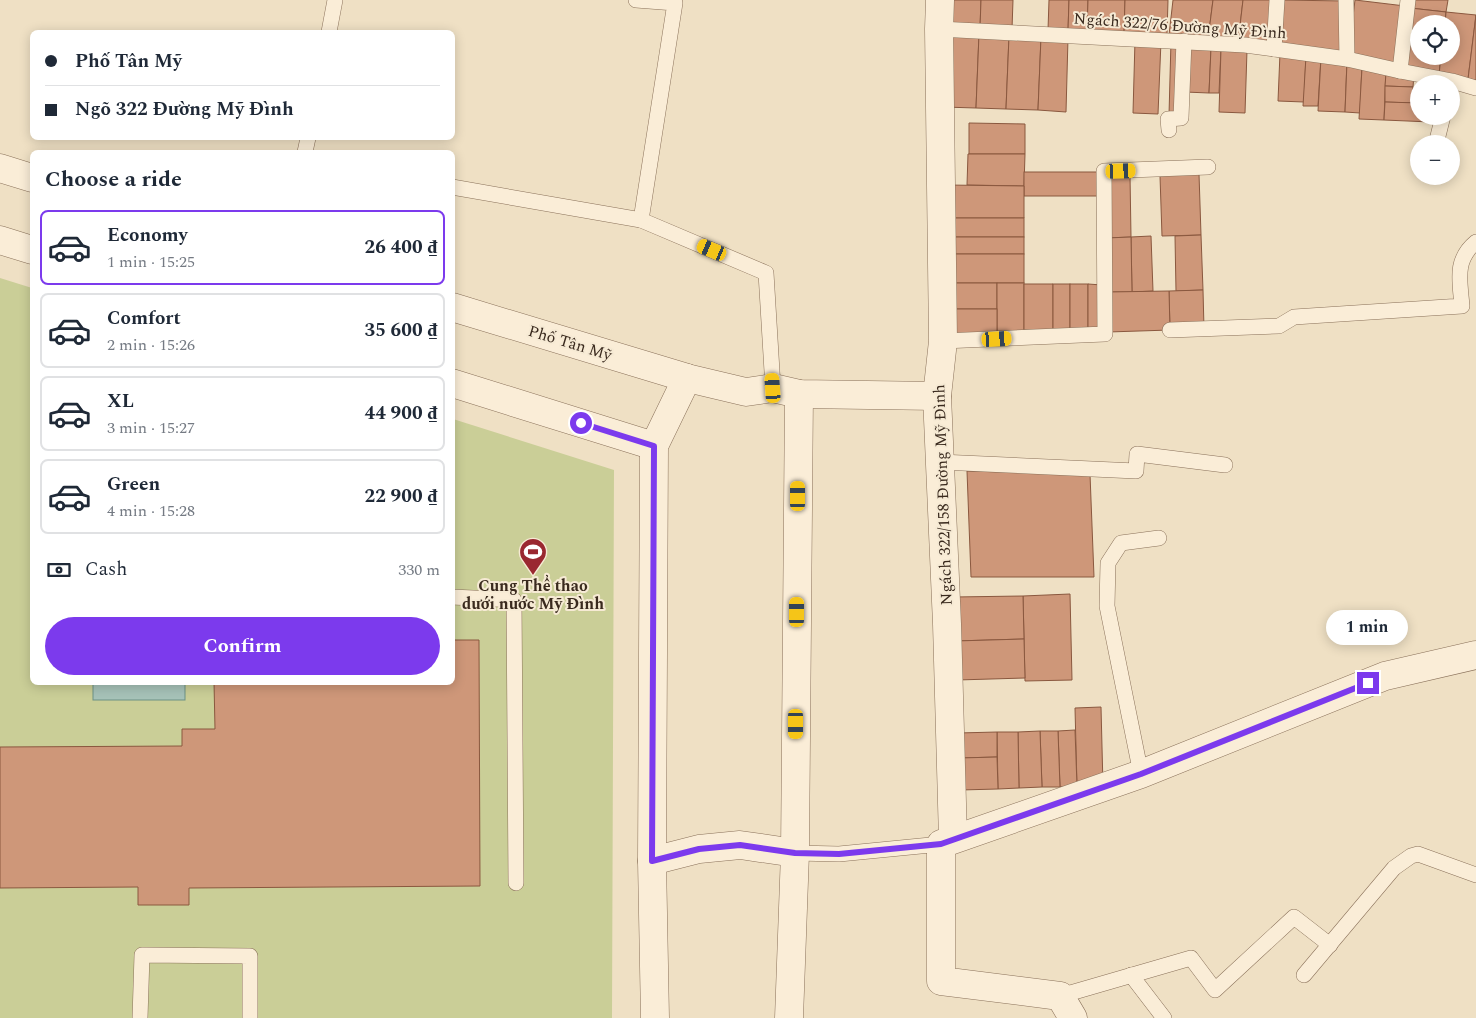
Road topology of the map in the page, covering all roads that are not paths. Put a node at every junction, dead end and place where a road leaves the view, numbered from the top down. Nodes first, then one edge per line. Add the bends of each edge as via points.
1 (335, 0) edge
2 (636, 0) edge
3 (940, 0) edge
4 (1277, 0) edge
5 (1346, 0) edge
6 (1408, 0) edge
7 (939, 29) junction
8 (329, 30) edge
9 (1184, 41) junction
10 (1274, 49) junction
11 (1347, 59) junction
12 (1400, 72) junction
13 (1415, 75) edge
14 (1460, 84) edge
15 (1476, 88) edge
16 (1169, 130) dead end
17 (1208, 167) dead end
18 (0, 168) edge
19 (30, 177) edge
20 (455, 188) edge
21 (641, 220) junction
22 (0, 240) edge
23 (1476, 242) edge
24 (30, 249) edge
25 (455, 308) edge
26 (1170, 330) dead end
27 (943, 341) junction
28 (687, 378) junction
29 (455, 384) edge
30 (786, 391) junction
31 (937, 396) junction
32 (654, 446) junction
33 (940, 462) junction
34 (1225, 465) dead end
35 (1159, 538) dead end
36 (455, 597) edge
37 (1476, 655) edge
38 (1141, 774) junction
39 (947, 842) junction
40 (795, 853) junction
41 (652, 861) junction
42 (1476, 875) edge
43 (516, 882) dead end
44 (1330, 945) junction
45 (1131, 975) junction
46 (1304, 976) dead end
47 (1067, 1007) edge
48 (140, 1018) edge
49 (250, 1018) edge
50 (655, 1018) edge
51 (789, 1018) edge
52 (1164, 1018) edge

1 - 8 lane
2 - 21 lane via 675,3
3 - 7 street, Ngách 322/158 Đường Mỹ Đình
4 - 10 lane
5 - 11 lane
6 - 12 lane
7 - 9 lane, Ngách 322/76 Đường Mỹ Đình
7 - 27 street, Ngách 322/158 Đường Mỹ Đình
9 - 10 lane, Ngách 322/76 Đường Mỹ Đình
9 - 16 lane via 1181,118 1168,119
10 - 11 lane, Ngách 322/76 Đường Mỹ Đình
11 - 12 lane, Ngách 322/76 Đường Mỹ Đình
12 - 13 lane, Ngách 322/76 Đường Mỹ Đình
14 - 15 lane, Ngách 322/76 Đường Mỹ Đình
17 - 27 lane via 1104,171 1105,334
18 - 19 street
20 - 21 lane
21 - 30 lane via 766,273
22 - 24 street
23 - 26 lane via 1459,266 1462,306 1294,317 1279,326
25 - 28 street, Phố Tân Mỹ
27 - 31 street, Ngách 322/158 Đường Mỹ Đình
28 - 30 street, Phố Tân Mỹ via 746,392
28 - 32 street
29 - 32 street
30 - 31 street, Phố Tân Mỹ
30 - 40 street
31 - 33 street, Ngách 322/158 Đường Mỹ Đình
32 - 41 street
33 - 34 lane via 1136,472 1137,454
33 - 39 street, Ngách 322/158 Đường Mỹ Đình
35 - 38 lane via 1121,543 1108,563 1107,606
36 - 43 lane via 514,600
37 - 38 street via 1385,676
38 - 39 street
39 - 40 lane via 839,854
39 - 47 street, Ngách 322/158 Đường Mỹ Đình via 941,982
40 - 41 street via 740,845 699,849
40 - 51 street
41 - 50 street
42 - 44 lane via 1418,854 1411,856 1394,868
44 - 45 lane via 1294,917 1215,990 1191,958
44 - 46 lane
45 - 47 lane
45 - 52 lane
48 - 49 lane via 142,956 250,956

